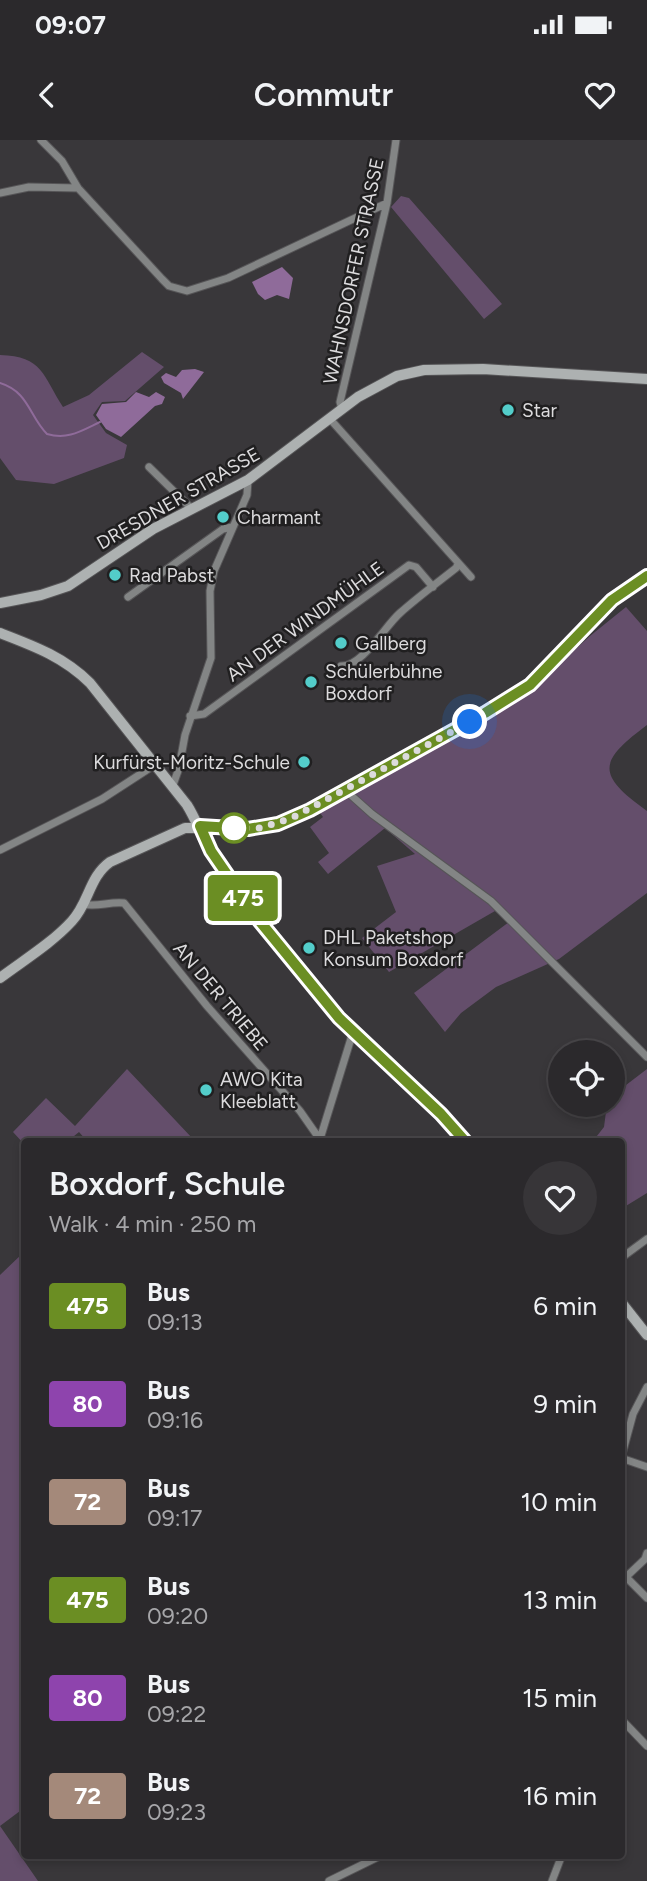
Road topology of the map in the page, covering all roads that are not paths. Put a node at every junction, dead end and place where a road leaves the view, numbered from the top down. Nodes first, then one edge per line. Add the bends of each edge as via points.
1 (41, 140) edge
2 (396, 140) edge
3 (78, 188) junction
4 (0, 193) edge
5 (387, 203) junction
6 (647, 379) edge
7 (342, 409) junction
8 (330, 419) junction
9 (149, 467) dead end
10 (248, 480) junction
11 (192, 509) junction
12 (232, 527) junction
13 (458, 564) junction
14 (647, 576) edge
15 (471, 577) dead end
16 (433, 587) junction
17 (128, 597) dead end
18 (0, 603) edge
19 (0, 634) edge
20 (341, 666) dead end
21 (190, 716) junction
22 (156, 764) junction
23 (173, 785) junction
24 (344, 789) junction
25 (200, 826) junction
26 (0, 850) edge
27 (83, 904) junction
28 (17, 965) junction
29 (0, 968) edge
30 (0, 978) edge
31 (353, 1032) junction
32 (647, 1057) edge
33 (319, 1138) edge
34 (320, 1138) edge
35 (462, 1138) edge
36 (647, 1239) edge
37 (625, 1255) edge
38 (625, 1307) edge
39 (647, 1335) edge
40 (647, 1387) edge
41 (625, 1443) edge
42 (625, 1459) edge
43 (647, 1467) edge
44 (647, 1553) edge
45 (625, 1573) edge
46 (625, 1575) edge
47 (647, 1598) edge
48 (625, 1723) edge
49 (647, 1746) edge
50 (374, 1859) edge
51 (560, 1859) edge
52 (329, 1881) edge
53 (552, 1881) edge

1 - 3 street via 62,161
2 - 5 street, WAHNSDORFER STRASSE
3 - 4 street via 29,187
3 - 5 street via 169,286 187,290 248,269
5 - 7 street, WAHNSDORFER STRASSE
6 - 7 street, DRESDNER STRASSE via 494,369 424,370 387,380
7 - 8 street, DRESDNER STRASSE
8 - 10 street, DRESDNER STRASSE
8 - 13 street
9 - 11 street
10 - 11 street, DRESDNER STRASSE
10 - 12 street via 247,495
11 - 18 street, DRESDNER STRASSE via 58,590
12 - 17 street
12 - 21 street via 214,570 211,658
13 - 15 street
13 - 16 street
14 - 24 street via 612,600 542,674 512,698
16 - 20 street via 398,614 370,648
16 - 21 street, AN DER WINDMÜHLE via 409,565 204,714
19 - 22 street via 76,669 105,698
21 - 23 street
22 - 23 street
22 - 26 street via 102,799
23 - 25 street
24 - 25 street via 278,824 248,829
24 - 32 street via 491,901
25 - 27 street via 185,828 110,862 94,879
25 - 31 street via 211,851 257,918
27 - 28 street via 73,920
27 - 33 street, AN DER TRIEBE via 124,903
28 - 29 street
28 - 30 street
31 - 34 street
31 - 35 street
36 - 37 street
38 - 39 street
40 - 41 street
42 - 43 street
44 - 45 street
46 - 47 street
48 - 49 street
50 - 52 street
51 - 53 street

